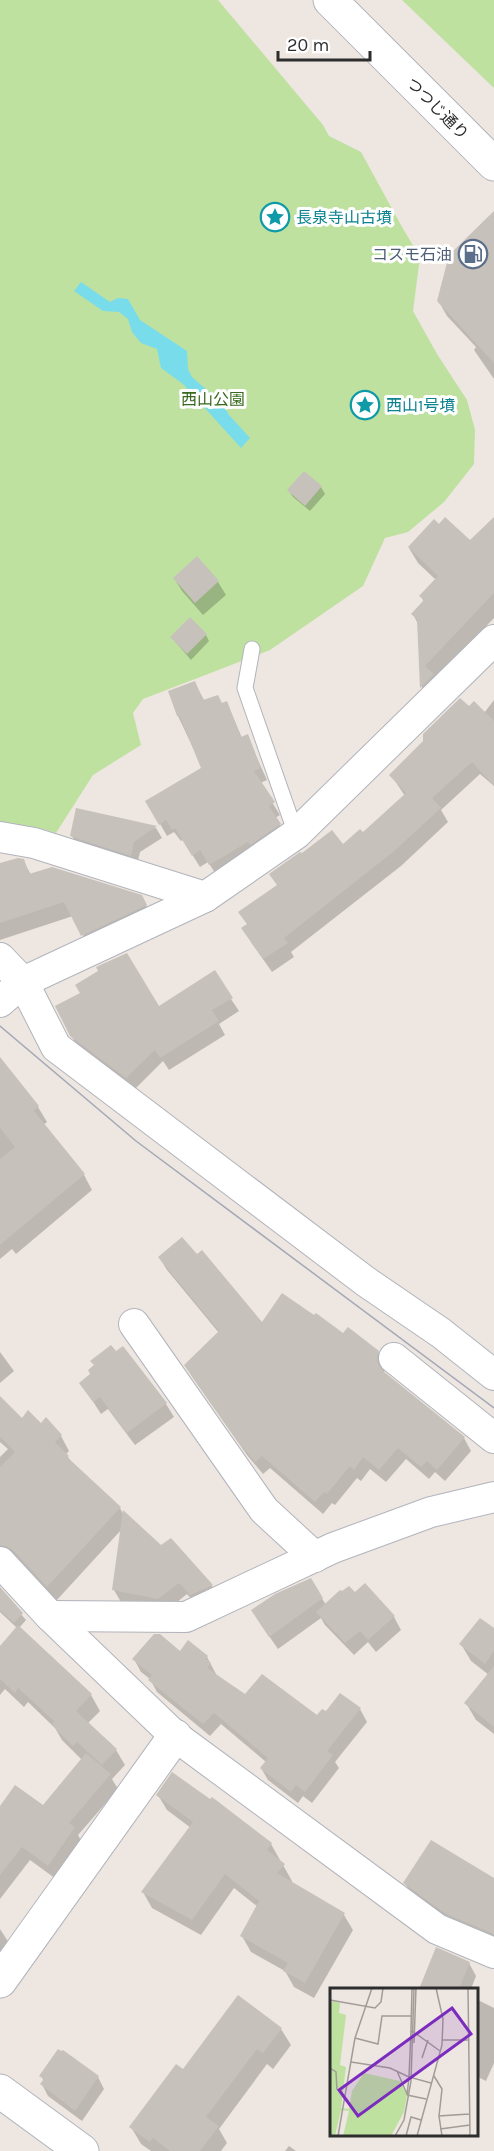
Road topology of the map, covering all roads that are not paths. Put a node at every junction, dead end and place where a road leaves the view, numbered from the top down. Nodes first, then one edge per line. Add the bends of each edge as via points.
1 (330, 0) edge
2 (494, 164) edge
3 (494, 640) edge
4 (252, 649) dead end
5 (296, 834) junction
6 (0, 837) edge
7 (205, 897) junction
8 (0, 958) edge
9 (23, 982) junction
10 (0, 1002) edge
11 (134, 1324) dead end
12 (394, 1358) dead end
13 (494, 1375) edge
14 (494, 1438) edge
15 (494, 1497) edge
16 (315, 1557) junction
17 (0, 1562) edge
18 (50, 1616) junction
19 (175, 1736) junction
20 (494, 1953) edge
21 (0, 1981) edge
22 (0, 2091) edge
23 (82, 2151) edge

1 - 2 street, つつじ通り
3 - 5 street
4 - 5 lane via 245,688
5 - 7 street
6 - 7 street via 34,843
7 - 9 street
8 - 9 street
9 - 10 street
9 - 13 street via 56,1047
11 - 16 street via 264,1510
12 - 14 street
15 - 16 street via 431,1512
16 - 18 street via 186,1617
17 - 18 street
18 - 19 street
19 - 20 street via 436,1929
19 - 21 street
22 - 23 street

